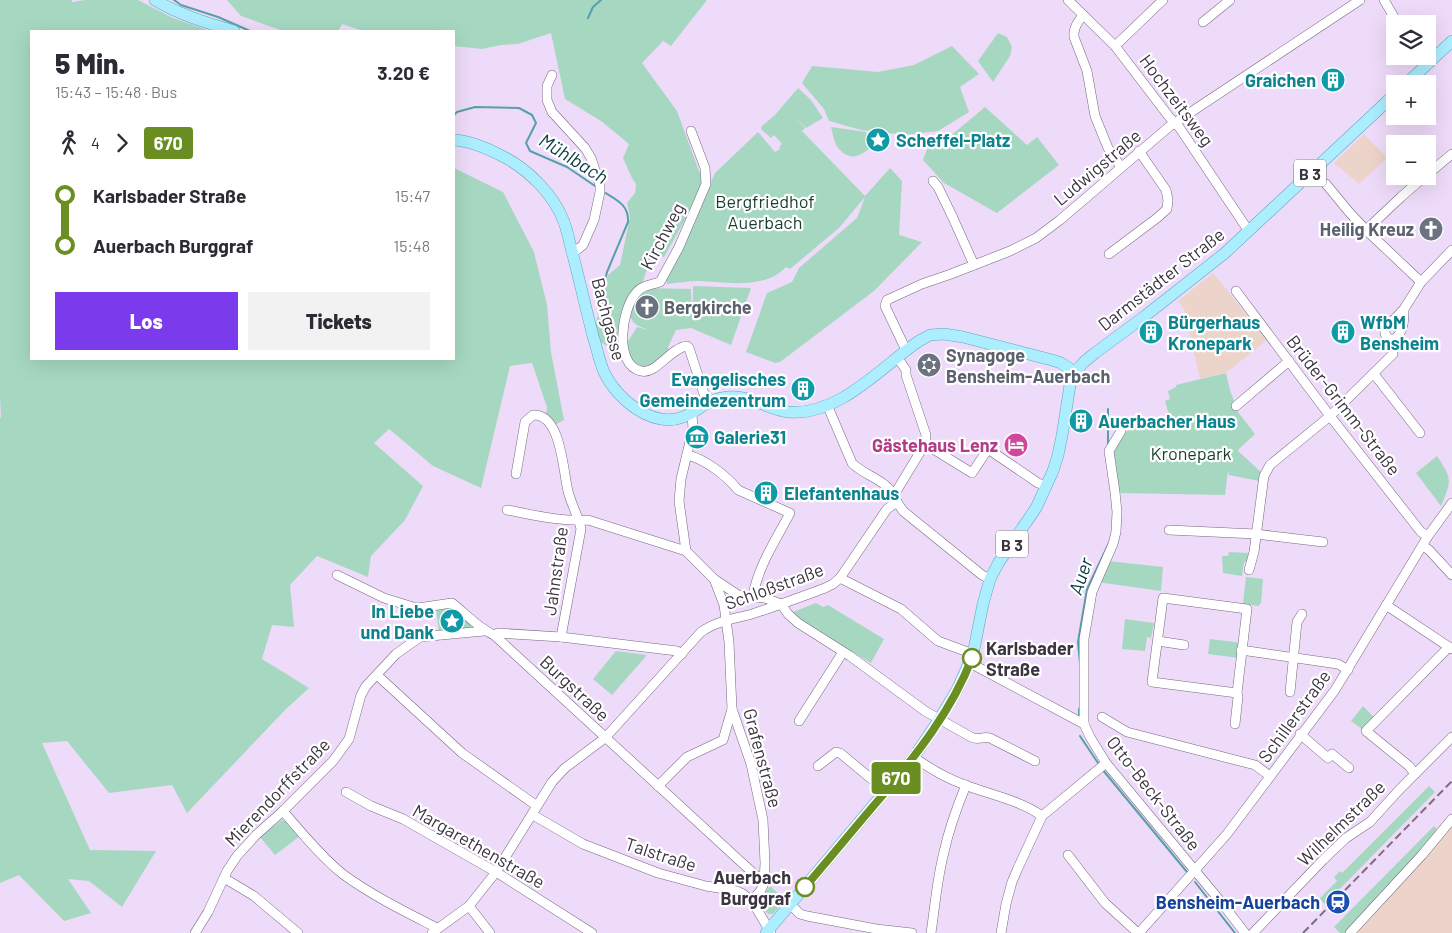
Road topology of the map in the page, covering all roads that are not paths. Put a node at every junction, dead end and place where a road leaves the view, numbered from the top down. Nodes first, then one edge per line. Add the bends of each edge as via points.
1 (156, 0) edge
2 (1068, 0) edge
3 (1163, 0) edge
4 (1230, 0) edge
5 (1360, 0) edge
6 (1384, 0) edge
7 (1393, 15) edge
8 (1083, 16) junction
9 (1203, 22) dead end
10 (231, 30) edge
11 (1452, 41) edge
12 (1115, 46) junction
13 (1425, 66) joint
14 (552, 75) dead end
15 (1416, 75) edge
16 (1386, 102) edge
17 (1176, 123) junction
18 (692, 131) dead end
19 (455, 140) edge
20 (1139, 151) junction
21 (1452, 154) edge
22 (1121, 167) junction
23 (1436, 167) edge
24 (933, 181) dead end
25 (1326, 184) dead end
26 (1415, 185) edge
27 (1248, 230) junction
28 (1366, 230) junction
29 (1452, 250) edge
30 (573, 253) junction
31 (1109, 254) dead end
32 (974, 265) junction
33 (1420, 282) junction
34 (1236, 291) dead end
35 (1404, 309) dead end
36 (902, 353) junction
37 (1393, 354) dead end
38 (1289, 362) junction
39 (1075, 372) junction
40 (1374, 374) junction
41 (707, 403) junction
42 (828, 406) junction
43 (1236, 406) dead end
44 (692, 414) junction
45 (1330, 416) junction
46 (1121, 431) dead end
47 (1420, 433) dead end
48 (925, 444) junction
49 (687, 456) junction
50 (516, 474) dead end
51 (1047, 486) junction
52 (895, 498) junction
53 (1452, 502) edge
54 (507, 510) dead end
55 (579, 521) junction
56 (1169, 530) dead end
57 (1256, 534) junction
58 (1428, 536) junction
59 (1323, 542) dead end
60 (1423, 546) junction
61 (686, 551) junction
62 (1248, 570) dead end
63 (1452, 575) edge
64 (337, 576) dead end
65 (840, 578) junction
66 (714, 580) junction
67 (990, 580) junction
68 (753, 596) junction
69 (781, 604) junction
70 (1386, 605) junction
71 (1302, 614) dead end
72 (726, 620) junction
73 (484, 631) junction
74 (494, 635) junction
75 (561, 637) junction
76 (1158, 641) junction
77 (1184, 645) dead end
78 (1450, 648) edge
79 (1242, 650) junction
80 (843, 652) junction
81 (682, 654) junction
82 (1293, 658) junction
83 (972, 659) junction
84 (1348, 670) junction
85 (377, 675) junction
86 (1290, 692) dead end
87 (1237, 694) junction
88 (732, 709) junction
89 (1102, 718) dead end
90 (940, 719) junction
91 (799, 721) dead end
92 (1084, 724) junction
93 (1236, 724) dead end
94 (1300, 734) junction
95 (1452, 737) edge
96 (605, 738) junction
97 (914, 757) junction
98 (1035, 761) dead end
99 (1106, 763) junction
100 (818, 766) dead end
101 (1349, 768) dead end
102 (1415, 774) junction
103 (1270, 776) junction
104 (658, 786) junction
105 (966, 786) junction
106 (886, 790) junction
107 (346, 792) dead end
108 (537, 806) junction
109 (283, 811) junction
110 (533, 815) junction
111 (1042, 816) junction
112 (1452, 819) edge
113 (1068, 855) dead end
114 (1194, 870) junction
115 (496, 872) junction
116 (224, 878) junction
117 (764, 883) junction
118 (752, 901) junction
119 (791, 905) junction
120 (469, 906) junction
121 (434, 931) edge
122 (876, 931) edge
123 (588, 932) edge
124 (769, 932) edge
125 (195, 933) edge
126 (298, 933) edge
127 (490, 933) edge
128 (912, 933) edge
129 (931, 933) edge
130 (1001, 933) edge
131 (1138, 933) edge
132 (1245, 933) edge
133 (1253, 933) edge
134 (1350, 933) edge

1 - 10 main road via 196,19
2 - 8 street, Hochzeitsweg
3 - 12 street
4 - 9 street
5 - 17 street, Ludwigstraße
6 - 7 street
8 - 12 street, Hochzeitsweg
8 - 22 street via 1077,23 1074,37 1087,71 1095,116 1108,148
11 - 13 main road
12 - 17 street, Hochzeitsweg
13 - 15 main road
14 - 30 street via 547,86 547,100 552,112 588,153 600,190 594,220 582,245
16 - 27 main road, Darmstädter Straße / B 3
17 - 20 street, Ludwigstraße
17 - 27 street, Hochzeitsweg
18 - 41 street, Kirchweg via 705,168 706,184 660,282 645,285 631,298 622,344 632,366 645,372 687,346
19 - 30 main road, Bachgasse via 494,151 516,163 537,182 552,198 564,221
20 - 22 street, Ludwigstraße
20 - 31 street via 1166,190 1167,209
21 - 23 street
22 - 32 street, Ludwigstraße via 1036,238
24 - 32 street
25 - 28 street
26 - 28 street
27 - 39 main road, Darmstädter Straße / B 3 via 1215,261
28 - 33 street
29 - 33 street
30 - 44 main road, Bachgasse via 600,359 610,382 631,404 653,417 672,419
32 - 36 street, Ludwigstraße via 888,299 885,306
33 - 35 street
34 - 38 street, Brüder-Grimm-Straße
36 - 39 main road, Bachgasse via 930,335 944,334 1052,360
36 - 42 main road, Bachgasse
36 - 48 street, Ludwigstraße via 926,435
37 - 40 street
38 - 43 street
38 - 45 street, Brüder-Grimm-Straße
39 - 51 main road, B 3 via 1058,455
40 - 45 street
40 - 47 street
41 - 42 main road, Bachgasse via 734,396 790,412
41 - 44 main road, Bachgasse
42 - 52 street via 852,463 883,483
44 - 49 street
45 - 57 street via 1270,465 1264,476
45 - 58 street, Brüder-Grimm-Straße via 1421,532
46 - 92 street via 1109,451 1117,512 1115,539 1092,592 1084,639
48 - 51 street via 972,473 988,449
48 - 52 street, Schloßstraße
49 - 61 street via 679,501
49 - 68 street via 706,464 738,490 790,513 762,566
50 - 55 street via 525,422 529,416 542,416 556,434 568,492
51 - 67 main road, B 3
52 - 65 street, Schloßstraße
52 - 67 street via 903,511
53 - 58 street, Schillerstraße
54 - 55 street, Jahnstraße
55 - 61 street via 588,520
55 - 75 street, Jahnstraße via 580,536
56 - 57 street
57 - 59 street
57 - 62 street
58 - 60 street, Schillerstraße
60 - 63 street
60 - 70 street, Schillerstraße
61 - 66 street
64 - 73 street, Burgstraße via 384,598 413,607 452,603
65 - 69 street, Schloßstraße via 825,588
65 - 83 street via 901,609 938,641
66 - 68 street via 738,595
66 - 72 street, Grafenstraße
67 - 83 main road, B 3
68 - 69 street
69 - 72 street, Schloßstraße
69 - 80 street via 798,623
70 - 78 street
70 - 84 street, Schillerstraße
71 - 82 street via 1297,622
72 - 81 street, Schloßstraße via 701,632
72 - 88 street, Grafenstraße
73 - 74 street, Burgstraße
73 - 85 street, Mierendorffstraße via 420,637 396,654
74 - 75 street
74 - 96 street, Burgstraße
75 - 81 street
76 - 77 street
76 - 79 street via 1163,598 1247,610
76 - 87 street via 1152,682
78 - 102 street via 1366,731
79 - 82 street
79 - 87 street
80 - 90 street
80 - 91 street
81 - 96 street, Schloßstraße
82 - 84 street via 1338,664
82 - 86 street
83 - 90 main road, B 3
83 - 92 street
84 - 94 street, Schillerstraße
85 - 108 street via 462,752
85 - 109 street, Mierendorffstraße via 361,695 349,739 333,761
87 - 93 street
88 - 104 street via 723,740 687,757
88 - 117 street, Grafenstraße via 751,764 763,820
89 - 103 street via 1127,732 1255,765
90 - 97 main road, B 3
90 - 98 street via 971,738 990,738
92 - 99 street, Otto-Beck-Straße
94 - 101 street via 1328,758 1332,754
94 - 103 street, Schillerstraße
95 - 102 street, Wilhelmstraße
96 - 104 street, Burgstraße
96 - 108 street, Schloßstraße via 565,768
97 - 105 street via 937,773
97 - 106 main road, B 3
99 - 111 street
99 - 114 street, Otto-Beck-Straße
100 - 106 street via 836,752 840,753
102 - 133 street, Wilhelmstraße via 1370,822 1346,838 1323,860
103 - 114 street, Schillerstraße via 1227,834
104 - 117 street, Burgstraße
105 - 111 street via 1021,804
105 - 129 street via 944,851
106 - 119 main road, B 3
107 - 115 street, Margarethenstraße
108 - 110 street, Schloßstraße
109 - 116 street, Mierendorffstraße via 237,856
109 - 121 street via 342,874
110 - 115 street, Schloßstraße
110 - 118 street, Talstraße via 583,844 658,873 737,891
111 - 130 street via 1012,882
112 - 134 street
113 - 131 street via 1105,903
114 - 131 street, Schillerstraße
114 - 132 street, Otto-Beck-Straße
115 - 120 street, Schloßstraße
115 - 123 street, Margarethenstraße
116 - 125 street, Mierendorffstraße
116 - 126 street via 254,896
117 - 118 street
118 - 124 street
119 - 122 street via 800,914
119 - 124 main road, B 3
120 - 121 street, Schloßstraße
120 - 127 street
122 - 128 street

